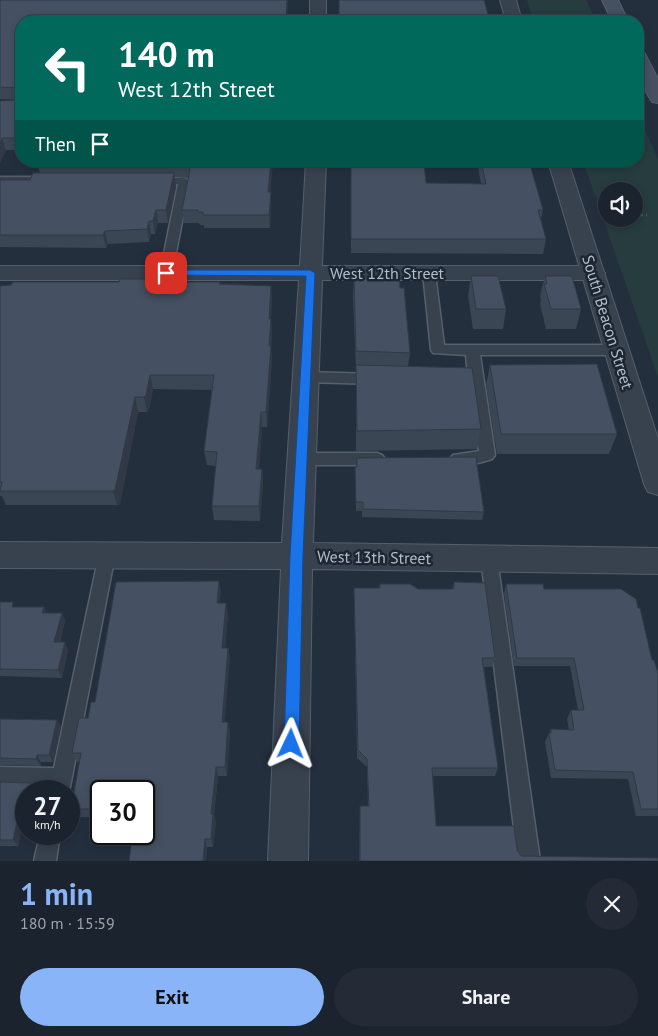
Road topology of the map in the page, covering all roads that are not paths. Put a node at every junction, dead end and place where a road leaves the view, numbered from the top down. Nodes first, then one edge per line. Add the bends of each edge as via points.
1 (318, 0) edge
2 (508, 0) edge
3 (610, 0) edge
4 (318, 15) edge
5 (512, 15) edge
6 (617, 15) edge
7 (644, 69) edge
8 (658, 98) edge
9 (316, 167) edge
10 (560, 167) edge
11 (0, 180) edge
12 (58, 180) edge
13 (145, 181) edge
14 (0, 273) edge
15 (166, 273) junction
16 (310, 273) junction
17 (430, 273) junction
18 (594, 273) junction
19 (472, 350) junction
20 (617, 350) junction
21 (305, 377) junction
22 (393, 379) edge
23 (440, 380) edge
24 (476, 381) junction
25 (301, 459) junction
26 (395, 459) edge
27 (443, 459) edge
28 (658, 484) edge
29 (0, 555) edge
30 (107, 555) junction
31 (297, 556) junction
32 (490, 559) junction
33 (658, 561) edge
34 (0, 777) edge
35 (26, 780) edge
36 (61, 780) edge
37 (48, 845) edge
38 (45, 861) edge
39 (288, 861) edge
40 (529, 861) edge

1 - 4 street
2 - 5 street
3 - 6 main road
7 - 8 main road
9 - 16 street
10 - 18 street, South Beacon Street
11 - 12 lane
13 - 15 lane via 184,181
14 - 15 street, West 12th Street
15 - 16 street, West 12th Street
16 - 17 street, West 12th Street
16 - 21 street
17 - 18 street, West 12th Street
17 - 19 lane via 438,350
18 - 20 street, South Beacon Street
19 - 20 lane
19 - 24 lane
20 - 28 street, South Beacon Street
21 - 22 lane
21 - 25 street
23 - 24 lane
24 - 27 lane via 487,455
25 - 26 lane
25 - 31 street
29 - 30 street, West 13th Street
30 - 31 street, West 13th Street
30 - 36 lane
31 - 32 street, West 13th Street
31 - 39 street
32 - 33 street, West 13th Street
32 - 40 lane
34 - 35 lane
37 - 38 lane

